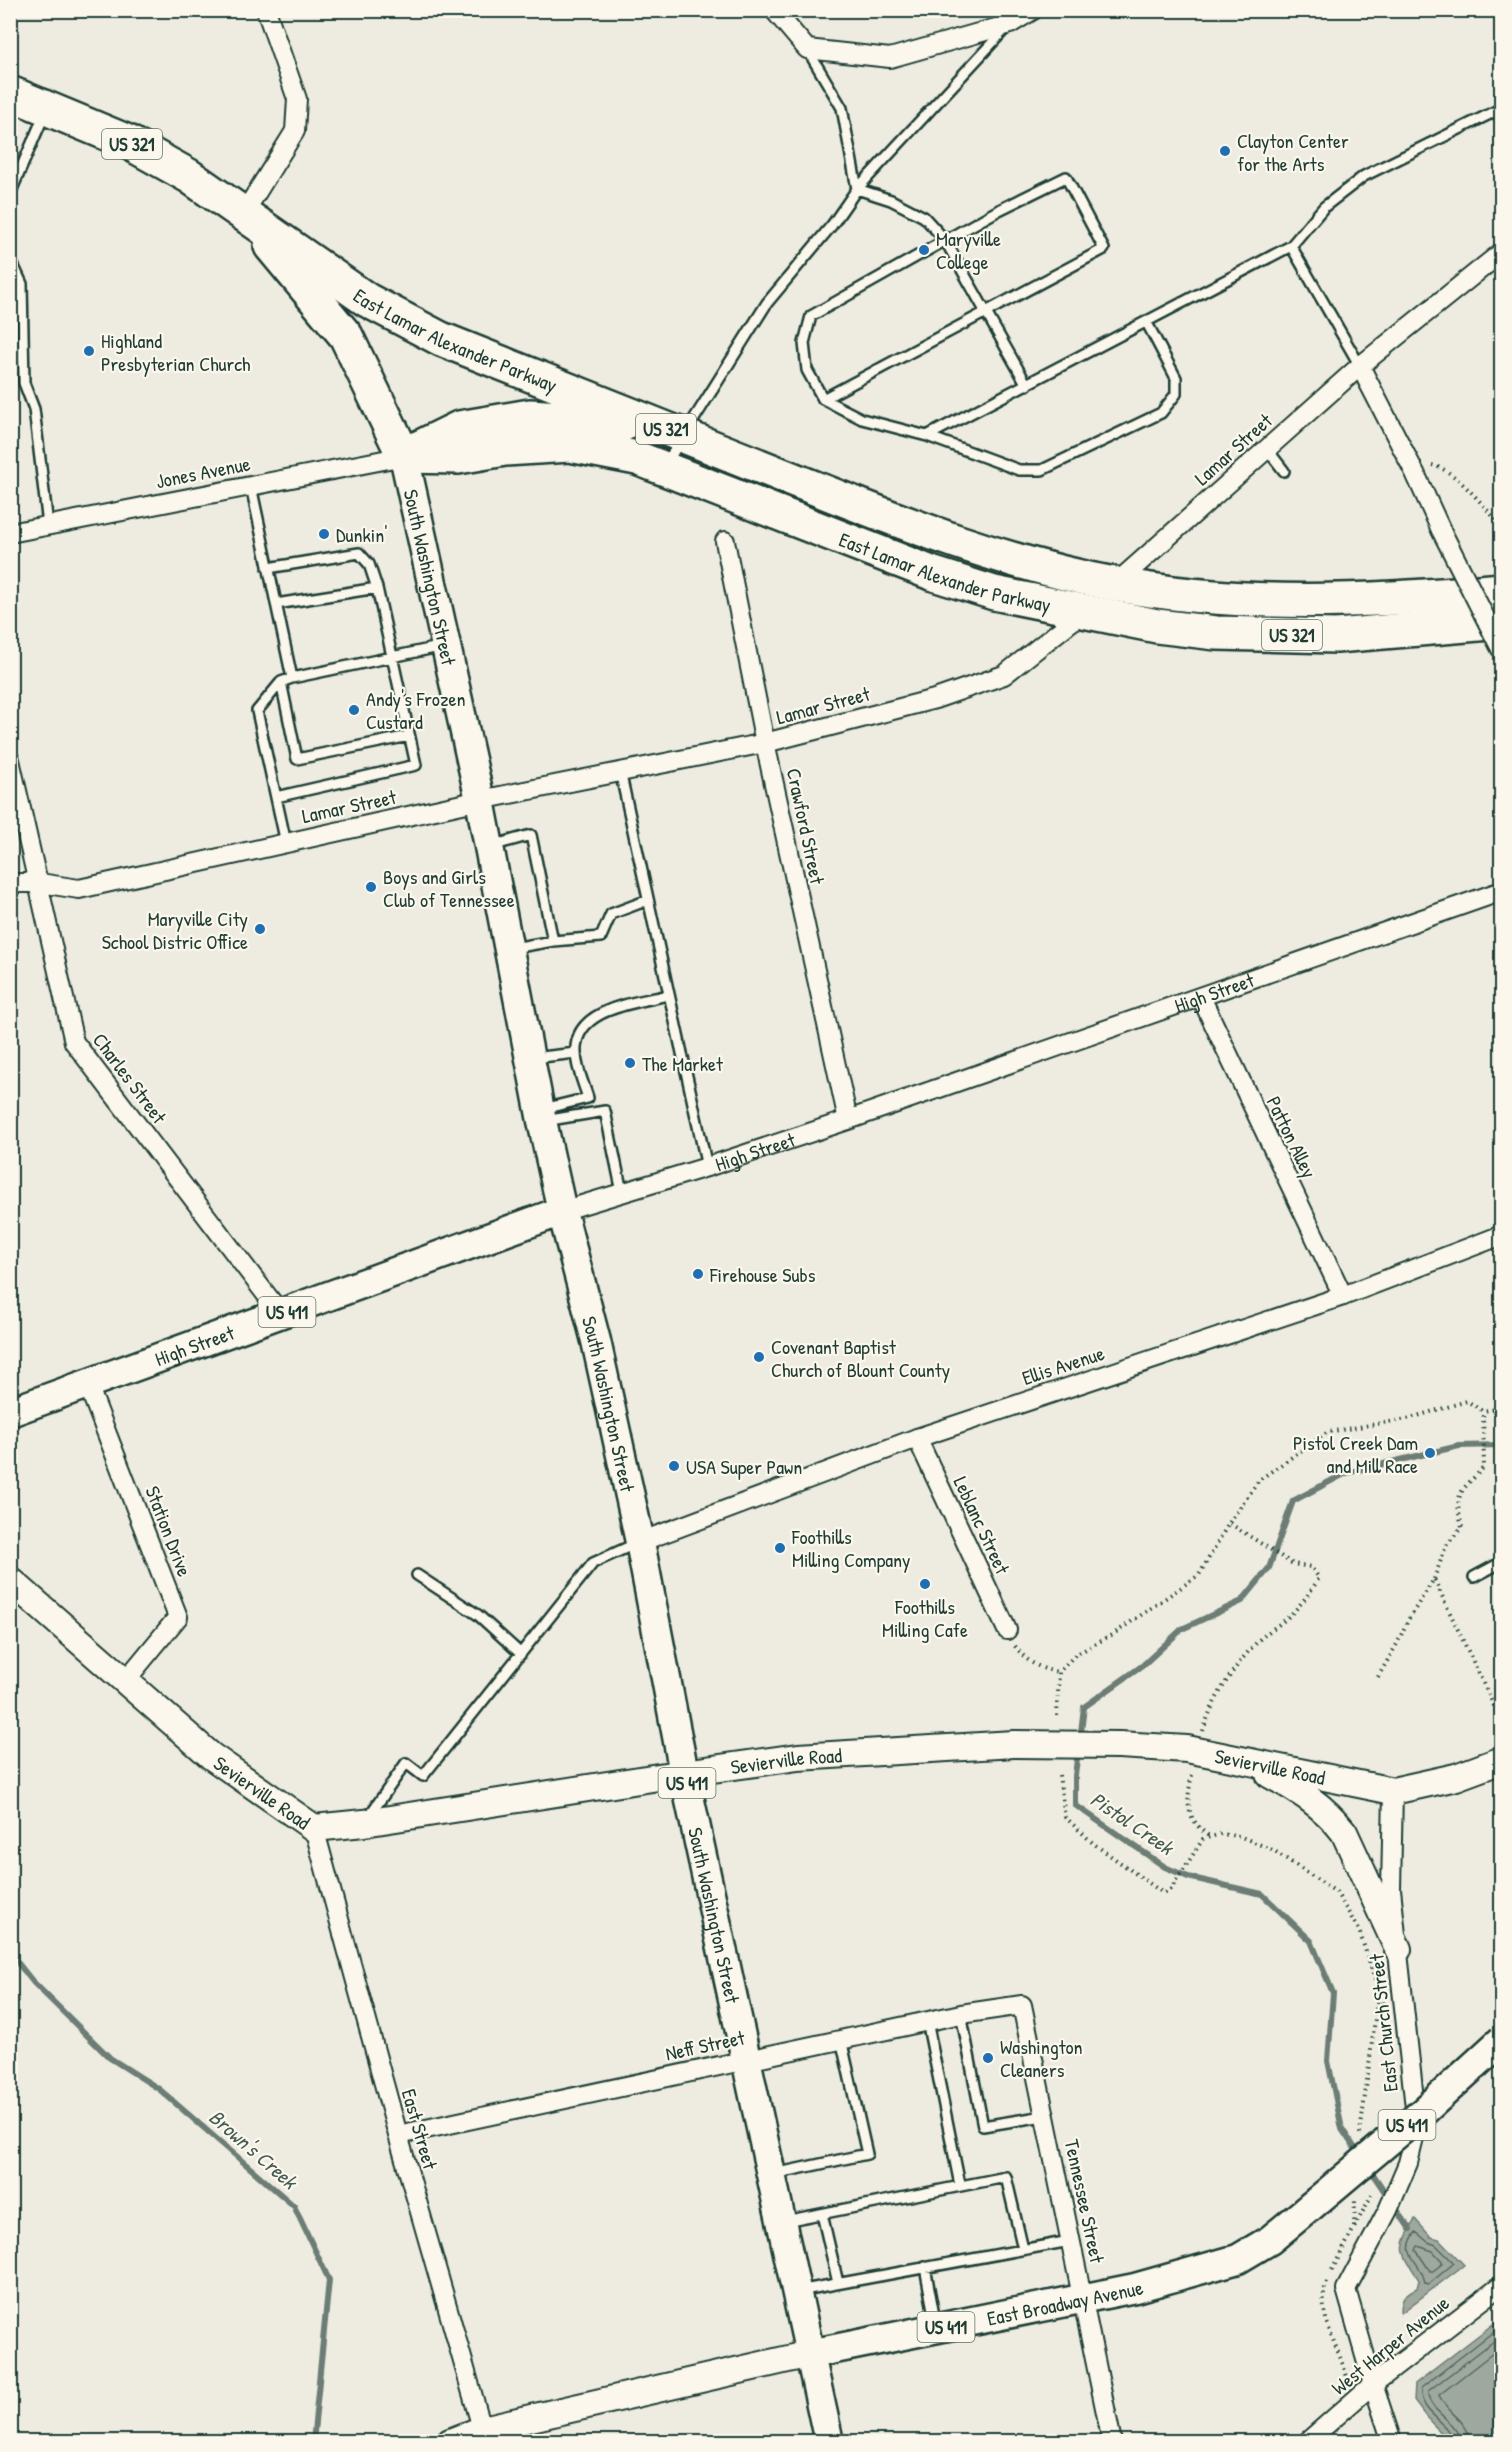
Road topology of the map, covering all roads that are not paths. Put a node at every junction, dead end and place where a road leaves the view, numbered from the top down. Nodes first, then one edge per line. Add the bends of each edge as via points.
1 (266, 10) edge
2 (774, 10) edge
3 (1033, 10) edge
4 (1011, 24) junction
5 (807, 50) junction
6 (10, 93) edge
7 (47, 108) junction
8 (1502, 108) edge
9 (857, 189) junction
10 (10, 194) edge
11 (244, 213) junction
12 (945, 240) junction
13 (1291, 246) junction
14 (1502, 252) edge
15 (10, 258) edge
16 (986, 312) junction
17 (1147, 323) junction
18 (1360, 366) junction
19 (1027, 385) junction
20 (822, 399) junction
21 (683, 436) junction
22 (927, 436) junction
23 (1267, 449) junction
24 (404, 456) junction
25 (664, 467) junction
26 (1284, 471) dead end
27 (251, 486) junction
28 (48, 525) junction
29 (10, 533) edge
30 (725, 541) dead end
31 (268, 568) junction
32 (1115, 584) junction
33 (377, 588) junction
34 (1502, 590) edge
35 (276, 604) junction
36 (1083, 613) junction
37 (1502, 622) edge
38 (446, 646) junction
39 (1502, 651) edge
40 (391, 657) junction
41 (292, 678) junction
42 (281, 682) junction
43 (409, 736) junction
44 (765, 743) junction
45 (10, 760) edge
46 (620, 771) junction
47 (276, 797) junction
48 (480, 800) junction
49 (286, 843) junction
50 (489, 846) junction
51 (10, 883) edge
52 (40, 883) junction
53 (1502, 891) edge
54 (648, 900) junction
55 (553, 941) junction
56 (507, 949) junction
57 (668, 995) junction
58 (1201, 997) junction
59 (576, 1053) junction
60 (530, 1058) junction
61 (541, 1115) junction
62 (848, 1120) junction
63 (707, 1167) junction
64 (622, 1192) junction
65 (562, 1212) junction
66 (1502, 1235) edge
67 (1343, 1296) junction
68 (281, 1314) junction
69 (88, 1385) junction
70 (10, 1412) edge
71 (916, 1438) junction
72 (640, 1542) junction
73 (1502, 1562) edge
74 (417, 1575) dead end
75 (1474, 1577) dead end
76 (10, 1580) edge
77 (1007, 1630) road end
78 (520, 1653) junction
79 (126, 1680) junction
80 (1502, 1760) edge
81 (1247, 1762) junction
82 (684, 1773) junction
83 (1393, 1791) junction
84 (364, 1823) junction
85 (314, 1828) junction
86 (1398, 1949) junction
87 (1022, 2005) joint
88 (961, 2014) junction
89 (927, 2022) junction
90 (841, 2039) junction
91 (1502, 2040) edge
92 (747, 2059) junction
93 (1044, 2116) junction
94 (398, 2134) junction
95 (772, 2174) junction
96 (960, 2185) junction
97 (822, 2214) junction
98 (781, 2222) junction
99 (1070, 2241) junction
100 (1023, 2249) junction
101 (925, 2267) junction
102 (838, 2283) junction
103 (1502, 2284) edge
104 (796, 2291) junction
105 (1082, 2300) junction
106 (937, 2329) junction
107 (810, 2354) junction
108 (1373, 2384) junction
109 (485, 2435) edge
110 (450, 2442) edge
111 (829, 2442) edge
112 (1112, 2442) edge
113 (1307, 2442) edge
114 (1392, 2442) edge

1 - 11 street via 297,99 295,131
2 - 5 street
3 - 4 street
4 - 5 street via 890,58
4 - 9 lane
5 - 9 lane via 842,108
6 - 7 highway, East Lamar Alexander Parkway / US 321
7 - 10 lane
7 - 11 highway, East Lamar Alexander Parkway / US 321 via 128,142
8 - 13 lane via 1364,176 1324,207
9 - 12 lane via 924,217
9 - 21 lane via 767,303
11 - 21 highway, East Lamar Alexander Parkway / US 321 via 367,300 441,339
11 - 24 highway, East Lamar Alexander Parkway / US 321 via 346,336
12 - 16 lane
12 - 16 lane via 1066,177 1104,249
12 - 20 lane via 811,316 804,343 807,370
13 - 17 lane
13 - 18 lane
14 - 18 street, Lamar Street
15 - 28 lane via 22,284 24,383 34,409
16 - 19 lane
16 - 20 lane
17 - 19 lane
17 - 22 lane via 1176,378 1176,394 1161,413 1042,470 1019,470
18 - 23 street, Lamar Street
18 - 39 street, bridge
19 - 22 lane
20 - 22 lane via 862,419
21 - 24 highway, East Lamar Alexander Parkway via 602,421 530,416 459,428
21 - 25 lane
21 - 32 highway, East Lamar Alexander Parkway / US 321 via 927,532 1024,564
23 - 26 lane
23 - 32 street, Lamar Street
24 - 25 highway, East Lamar Alexander Parkway / US 321 via 458,457 570,445
24 - 27 street, Jones Avenue
24 - 38 main road, South Washington Street
25 - 36 highway, East Lamar Alexander Parkway / US 321 via 934,574
27 - 28 street, Jones Avenue
27 - 31 lane
28 - 29 street, Jones Avenue
30 - 44 street, Crawford Street
31 - 33 lane via 359,553 369,564
31 - 35 lane
32 - 34 highway, East Lamar Alexander Parkway / US 321 via 1211,597 1324,602
32 - 36 street, Lamar Street
33 - 35 lane
33 - 40 lane
35 - 41 lane
36 - 37 highway, East Lamar Alexander Parkway / US 321 via 1157,626 1240,634 1336,636
36 - 44 street, Lamar Street via 1004,675 934,699
38 - 40 lane
38 - 48 main road, South Washington Street
40 - 41 lane
40 - 43 lane
41 - 42 lane
42 - 43 lane via 297,759
42 - 47 lane via 257,711
43 - 47 lane via 416,765
44 - 46 street, Lamar Street
44 - 62 street, Crawford Street
45 - 52 street, Charles Street
46 - 48 street, Lamar Street
46 - 54 lane
47 - 49 lane
48 - 49 street, Lamar Street
48 - 50 main road, South Washington Street
49 - 52 street, Lamar Street via 79,889
50 - 55 lane via 531,835
50 - 56 main road, South Washington Street
51 - 52 street, Lamar Street
52 - 68 street, Charles Street via 74,1042
53 - 58 street, High Street
54 - 55 lane via 611,914 601,938
54 - 57 lane
55 - 56 lane
56 - 60 main road, South Washington Street
57 - 59 lane via 599,1013 578,1033
57 - 63 lane
58 - 62 street, High Street
58 - 67 street, Patton Alley
59 - 60 lane
59 - 61 lane via 588,1098
60 - 61 main road, South Washington Street
61 - 64 lane via 605,1111
61 - 65 main road, South Washington Street
62 - 63 street, High Street
63 - 64 street, High Street
64 - 65 street, High Street
65 - 68 main road, High Street / US 411
65 - 72 main road, South Washington Street / US 411 via 596,1341
66 - 67 street, Ellis Avenue
67 - 71 street, Ellis Avenue
68 - 69 main road, High Street / US 411
69 - 70 main road, High Street / US 411
69 - 79 street, Station Drive via 178,1617
71 - 72 street, Ellis Avenue
71 - 77 street, Leblanc Street
72 - 78 lane via 593,1563
72 - 82 main road, South Washington Street / US 411
73 - 75 lane
74 - 78 lane via 478,1615
76 - 79 street, Sevierville Road
78 - 84 lane via 423,1776 406,1763
79 - 85 street, Sevierville Road via 211,1756
80 - 83 street, Sevierville Road via 1456,1777
81 - 82 street, Sevierville Road, bridge via 1187,1749 1014,1744 798,1757
81 - 83 street, Sevierville Road
81 - 86 street via 1305,1794 1332,1816 1354,1852
82 - 84 street, Sevierville Road
82 - 92 main road, South Washington Street / US 411
83 - 86 street, East Church Street via 1391,1889
84 - 85 street, Sevierville Road
85 - 94 street, East Street
86 - 108 street, East Church Street via 1418,2126 1408,2163 1388,2210 1346,2289
87 - 88 street, Neff Street
87 - 93 street, Tennessee Street
88 - 89 street, Neff Street
88 - 93 lane via 983,2126
89 - 90 street, Neff Street
89 - 96 lane
90 - 92 street, Neff Street
90 - 95 lane via 867,2154
91 - 105 main road, East Broadway Avenue / US 411, bridge via 1270,2240 1238,2259
92 - 94 street, Neff Street
92 - 95 main road, South Washington Street / US 411
93 - 99 street, Tennessee Street
94 - 109 street, East Street
95 - 98 main road, South Washington Street / US 411
96 - 97 lane
96 - 100 lane via 1006,2177
97 - 98 lane
97 - 102 lane
98 - 104 main road, South Washington Street / US 411
99 - 100 lane
99 - 105 street, Tennessee Street
100 - 101 lane
101 - 102 lane
101 - 106 lane
102 - 104 lane
103 - 108 street, West Harper Avenue
104 - 107 main road, South Washington Street / US 411
105 - 106 main road, East Broadway Avenue / US 411
105 - 112 street, Tennessee Street
106 - 107 main road, East Broadway Avenue / US 411
107 - 109 street, East Broadway Avenue
107 - 111 main road, South Washington Street
108 - 113 street, West Harper Avenue
108 - 114 street, East Church Street
109 - 110 street, East Broadway Avenue

